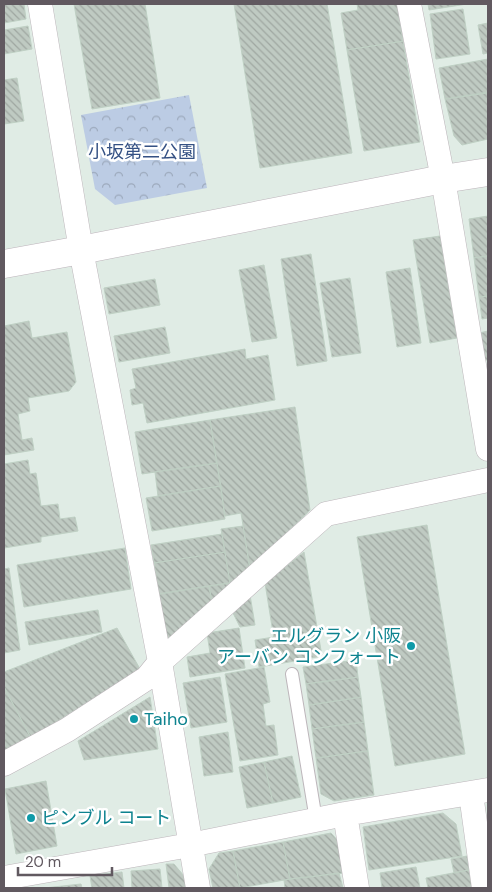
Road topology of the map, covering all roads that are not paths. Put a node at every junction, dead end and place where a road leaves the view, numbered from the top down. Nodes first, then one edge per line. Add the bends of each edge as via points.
1 (40, 4) edge
2 (409, 4) edge
3 (488, 172) edge
4 (443, 179) junction
5 (81, 250) junction
6 (4, 264) edge
7 (488, 449) edge
8 (488, 480) edge
9 (160, 662) junction
10 (292, 674) dead end
11 (4, 764) edge
12 (480, 792) edge
13 (345, 814) junction
14 (316, 820) junction
15 (190, 844) junction
16 (14, 880) edge
17 (198, 888) edge
18 (357, 888) edge
19 (484, 888) edge

1 - 5 street
2 - 4 street
3 - 4 street
4 - 5 street
4 - 7 street
5 - 6 street
5 - 9 street
8 - 9 street via 326,514
9 - 11 street via 147,678 67,730
9 - 15 street
10 - 14 lane
12 - 13 street
12 - 19 street
13 - 14 street
13 - 18 street
14 - 15 street
15 - 16 street
15 - 17 street

